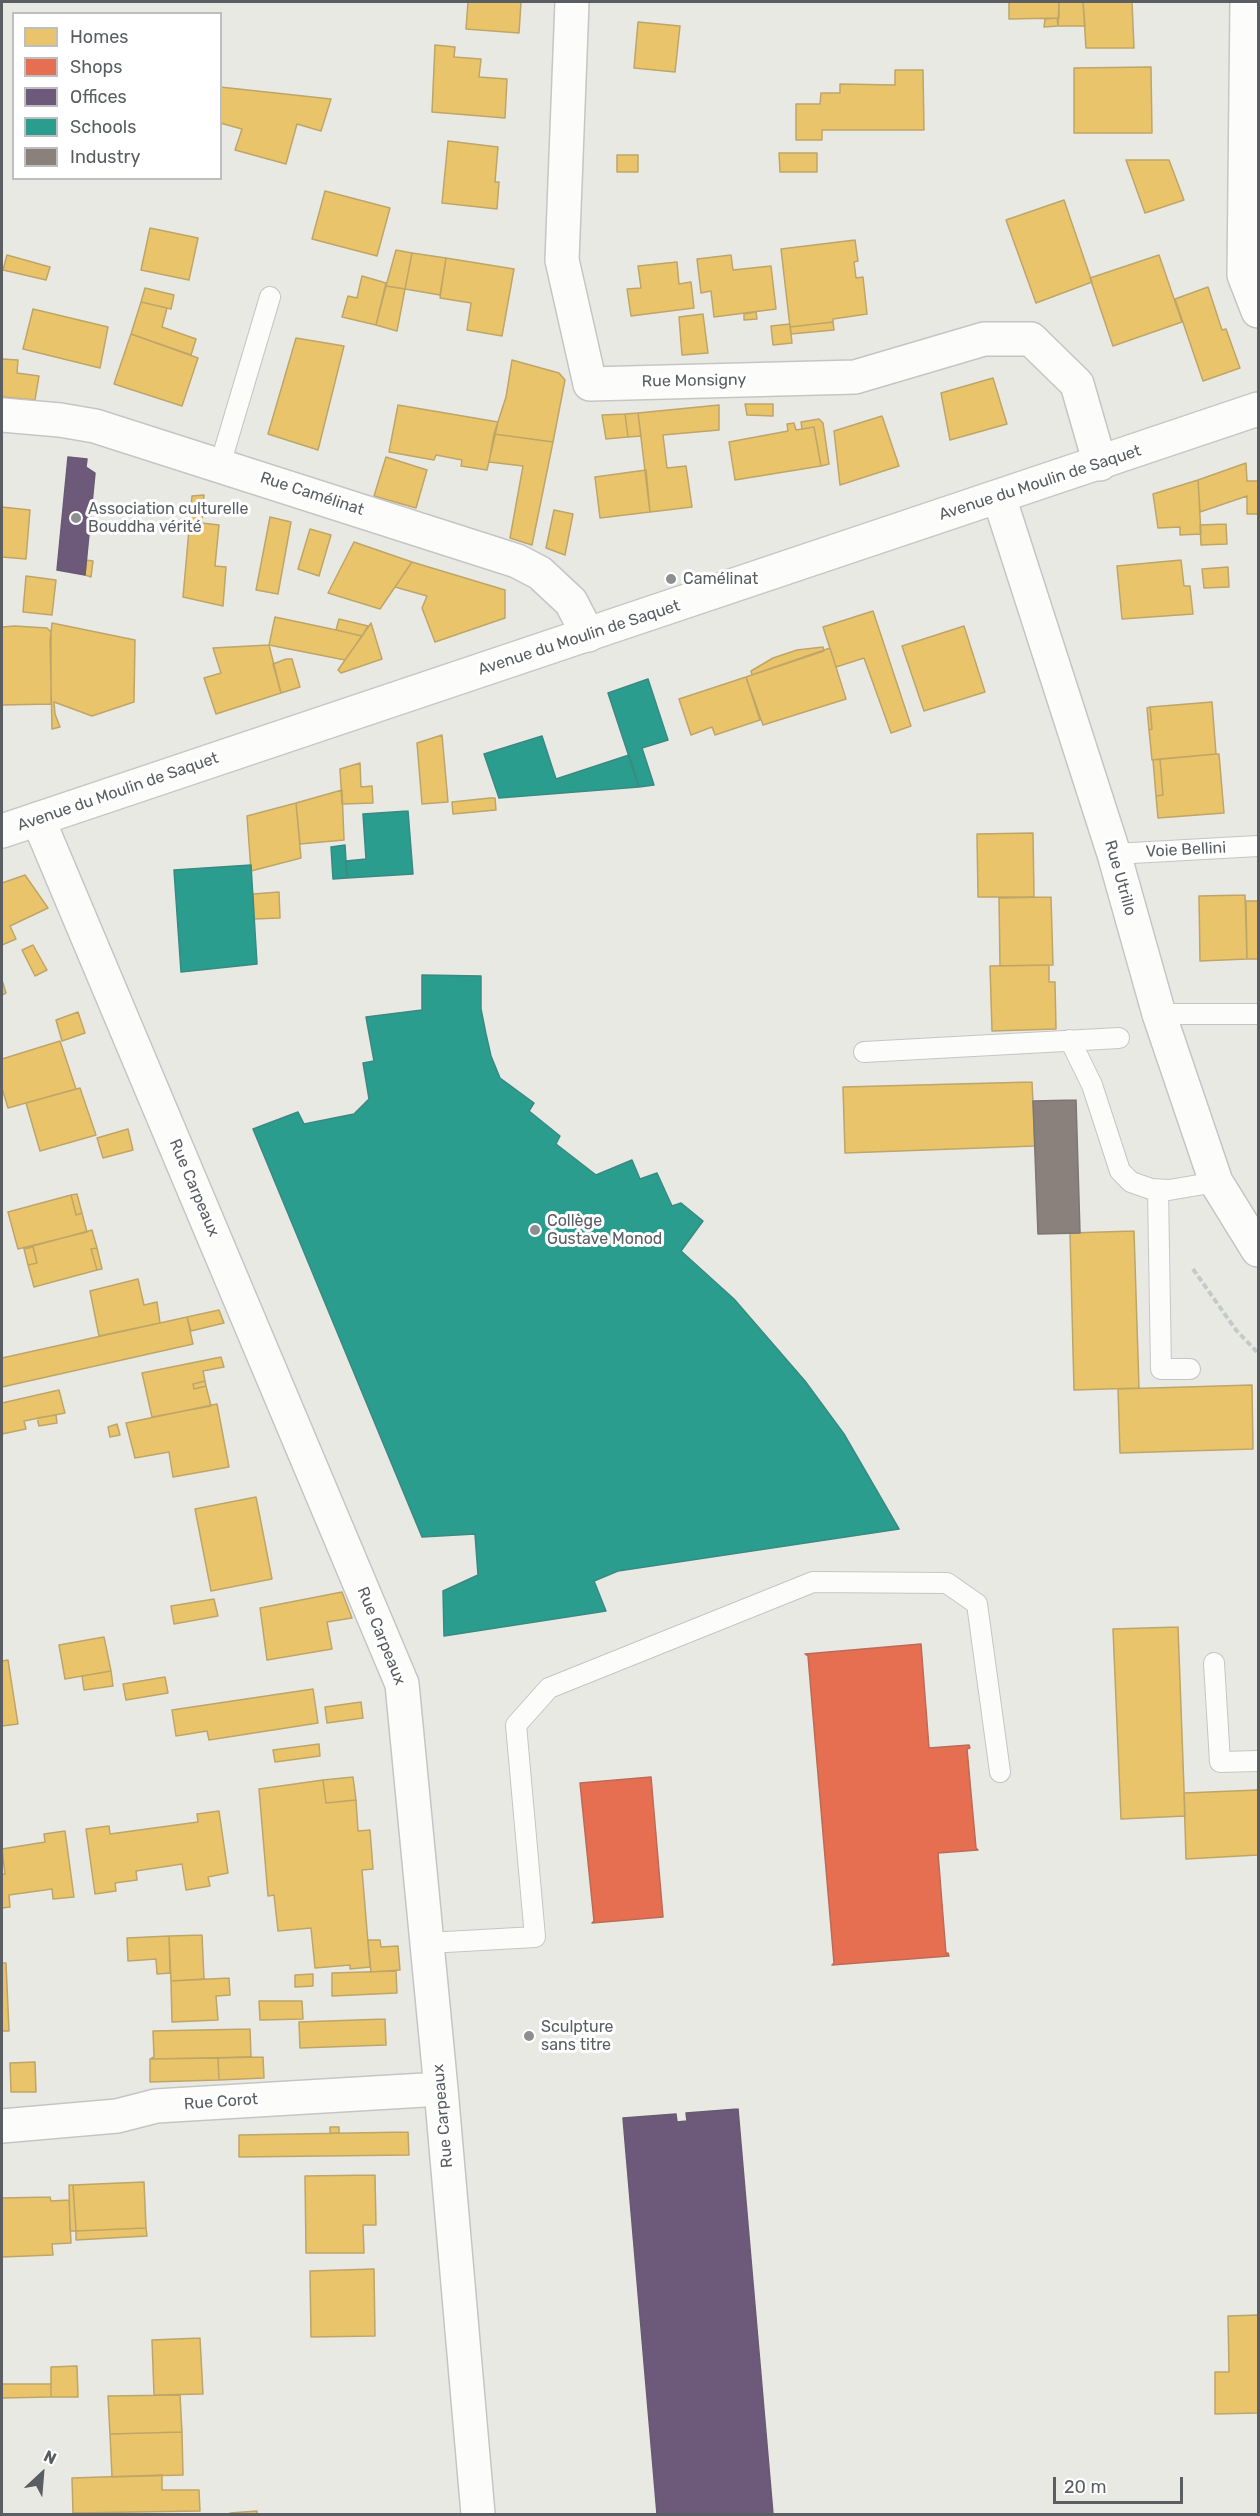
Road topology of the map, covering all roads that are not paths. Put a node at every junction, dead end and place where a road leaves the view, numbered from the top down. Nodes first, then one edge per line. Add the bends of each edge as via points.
1 (572, 2) edge
2 (1247, 2) edge
3 (270, 297) dead end
4 (1258, 311) edge
5 (1258, 409) edge
6 (2, 415) edge
7 (1100, 464) junction
8 (220, 465) junction
9 (999, 497) junction
10 (588, 635) junction
11 (38, 819) junction
12 (2, 831) edge
13 (1258, 846) edge
14 (1114, 854) junction
15 (1159, 1014) junction
16 (1258, 1014) edge
17 (1119, 1038) dead end
18 (1070, 1041) junction
19 (864, 1052) dead end
20 (1216, 1182) junction
21 (1158, 1190) junction
22 (1258, 1250) edge
23 (1190, 1369) dead end
24 (1214, 1664) dead end
25 (1258, 1761) edge
26 (1000, 1772) dead end
27 (428, 1943) junction
28 (441, 2089) junction
29 (2, 2126) edge
30 (478, 2514) edge

1 - 7 street, Rue Monsigny via 562,260 590,384 855,377 984,339 1030,339 1077,384
2 - 4 street via 1244,274
3 - 8 lane
5 - 7 street, Avenue du Moulin de Saquet
6 - 8 street, Rue Camélinat via 95,426
7 - 9 street, Avenue du Moulin de Saquet
8 - 10 street, Rue Camélinat via 517,561 540,573 571,602
9 - 10 street, Avenue du Moulin de Saquet
9 - 14 street, Rue Utrillo
10 - 11 street, Avenue du Moulin de Saquet
11 - 12 street, Avenue du Moulin de Saquet
11 - 27 street, Rue Carpeaux via 402,1684
13 - 14 lane, Voie Bellini
14 - 15 street, Rue Utrillo
15 - 16 lane
15 - 20 street, Rue Utrillo
17 - 18 lane
18 - 19 lane
18 - 21 lane via 1092,1085 1120,1171 1131,1182
20 - 21 lane
20 - 22 street, Rue Utrillo
21 - 23 lane via 1161,1369
24 - 25 lane via 1220,1762
26 - 27 lane via 977,1604 947,1583 813,1582 549,1688 516,1725 534,1937
27 - 28 street, Rue Carpeaux
28 - 29 street, Rue Corot via 156,2106 117,2116
28 - 30 street, Rue Carpeaux

